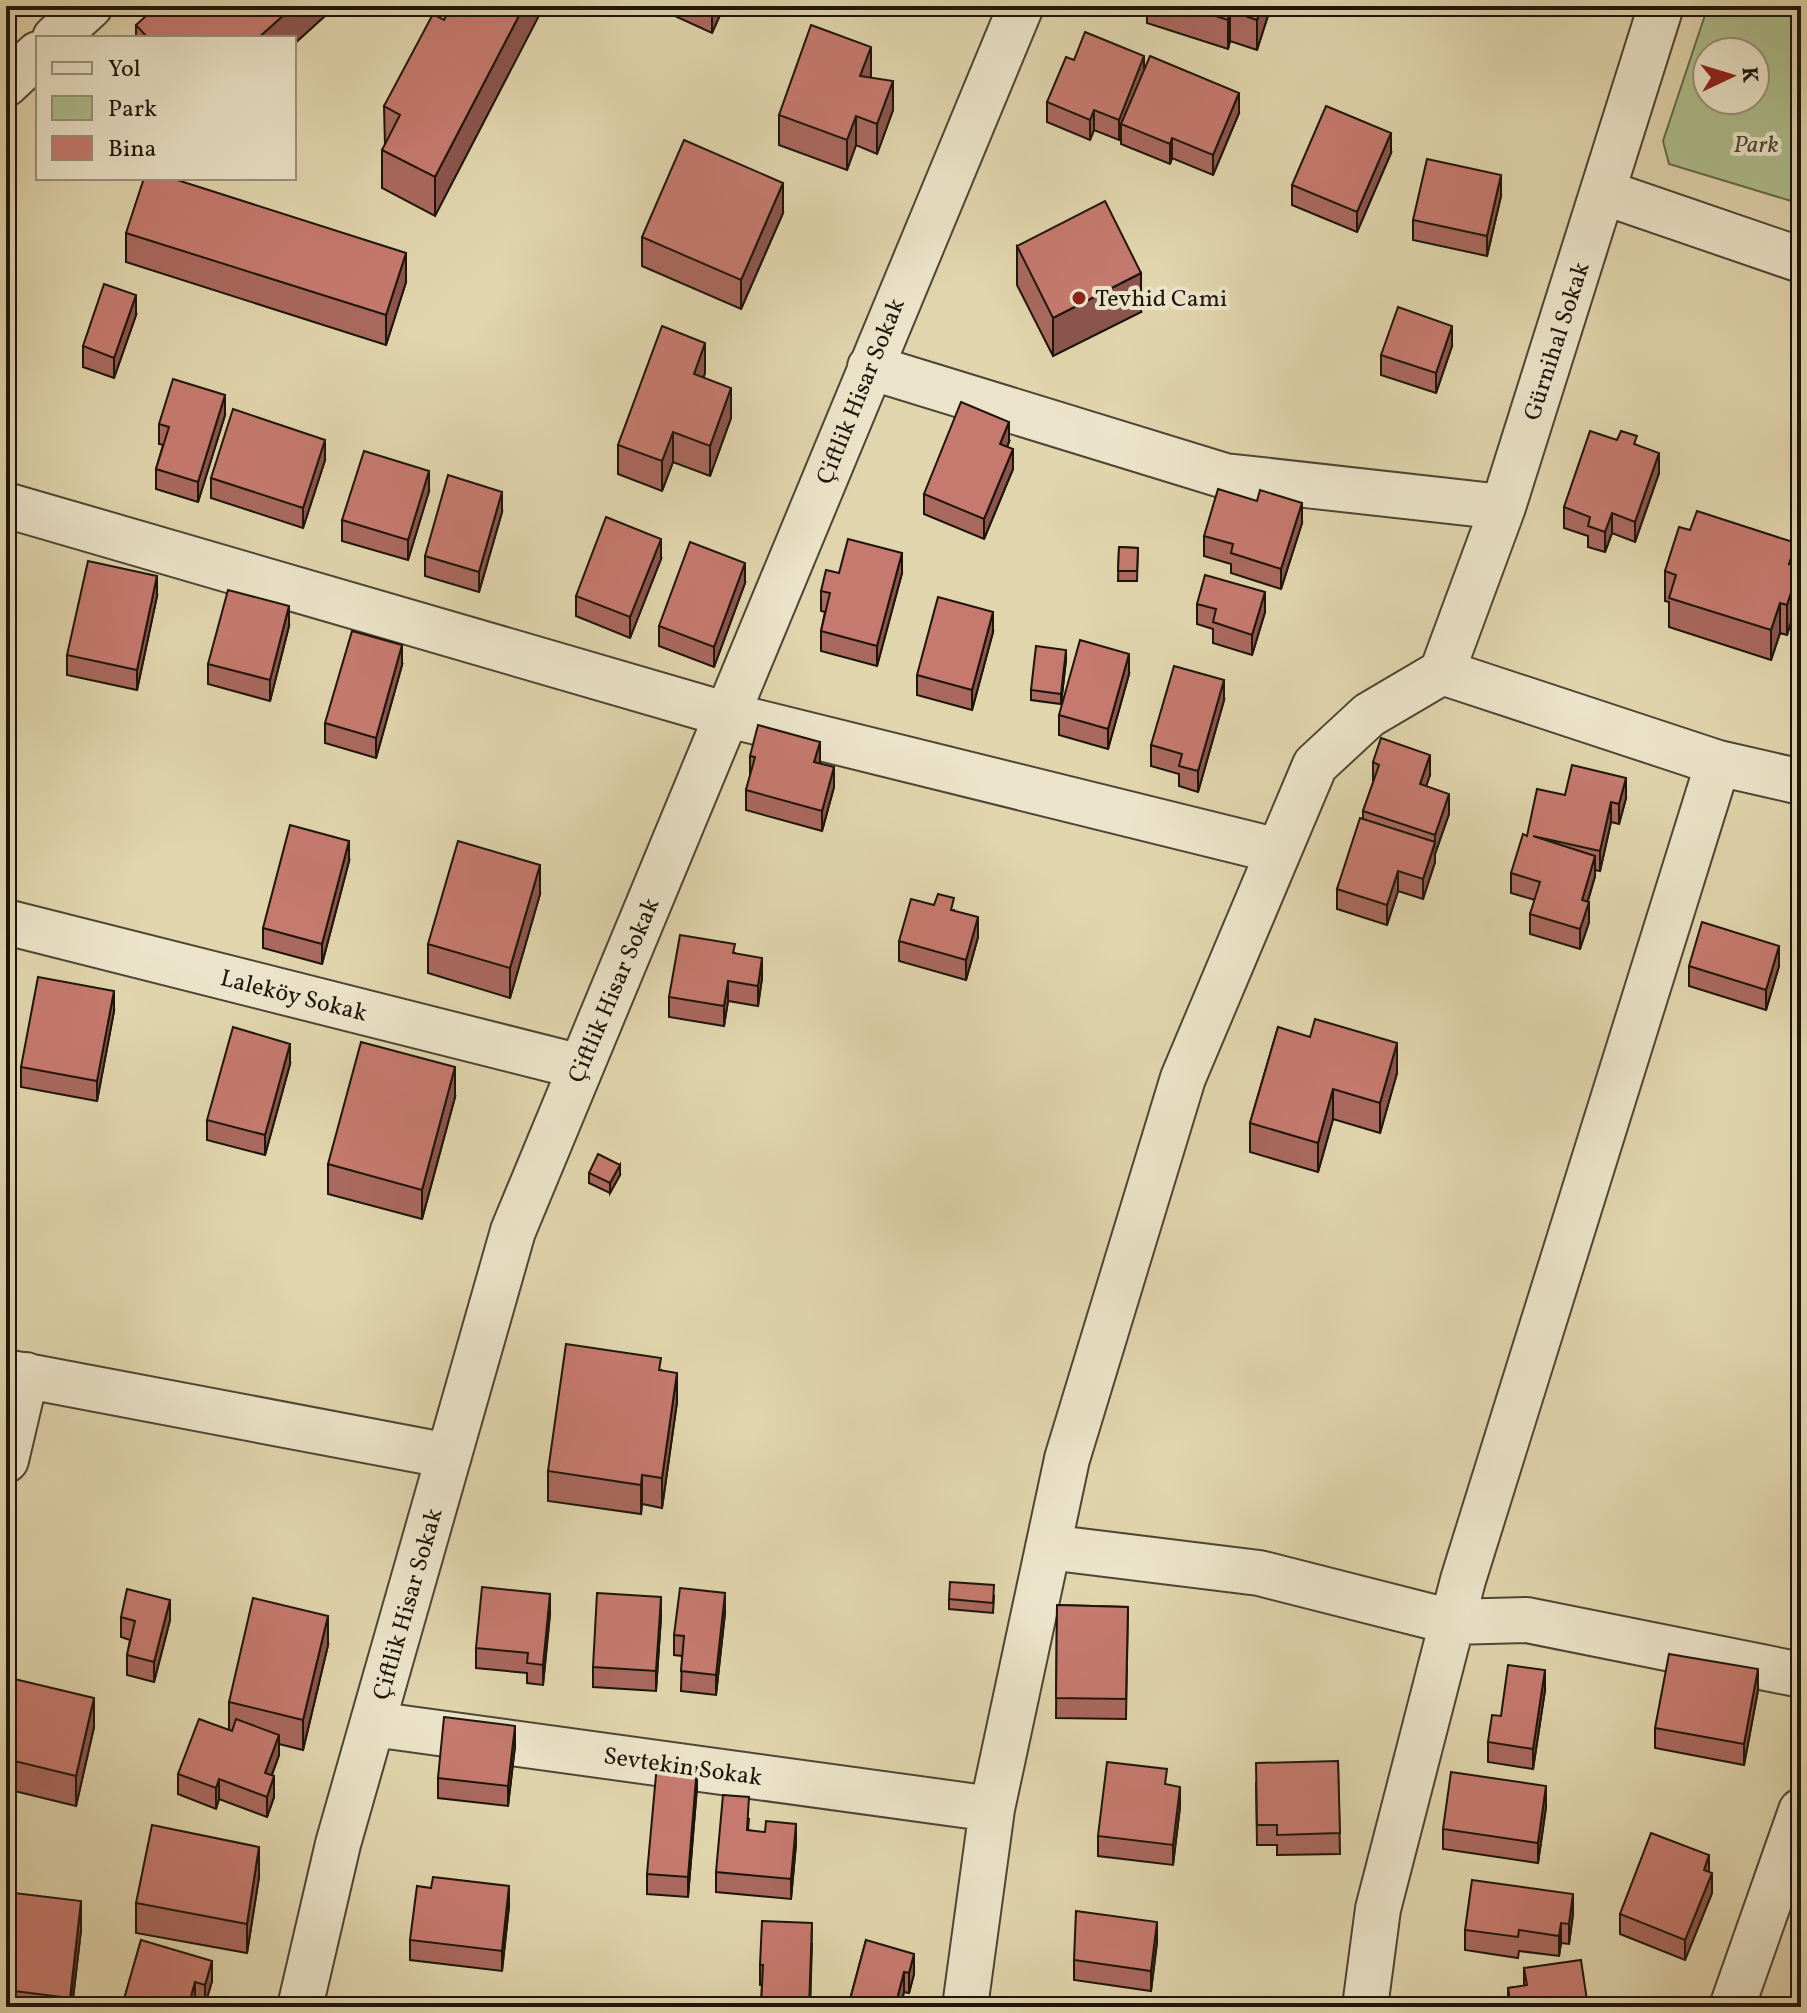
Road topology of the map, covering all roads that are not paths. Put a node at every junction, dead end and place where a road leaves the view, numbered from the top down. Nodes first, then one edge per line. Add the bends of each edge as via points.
1 (90, 6) edge
2 (1021, 6) edge
3 (1661, 6) edge
4 (57, 36) edge
5 (36, 56) edge
6 (6, 84) edge
7 (1603, 192) junction
8 (1801, 260) edge
9 (870, 367) junction
10 (6, 505) edge
11 (1503, 507) junction
12 (1442, 672) junction
13 (728, 715) junction
14 (1718, 763) junction
15 (1801, 782) edge
16 (1278, 851) junction
17 (6, 922) edge
18 (581, 1067) junction
19 (16, 1374) edge
20 (449, 1456) junction
21 (6, 1460) edge
22 (1048, 1547) junction
23 (1452, 1622) junction
24 (1801, 1675) edge
25 (373, 1724) junction
26 (992, 1809) junction
27 (1801, 1811) edge
28 (300, 2007) edge
29 (965, 2007) edge
30 (1365, 2007) edge
31 (1732, 2007) edge

1 - 4 street
2 - 9 street, Çiftlik Hisar Sokak
3 - 7 street, Gürnihal Sokak
5 - 6 street
7 - 8 street
7 - 11 street, Gürnihal Sokak
9 - 11 street via 1225,476
9 - 13 street, Çiftlik Hisar Sokak
10 - 13 street
11 - 12 street, Gürnihal Sokak
12 - 14 street
12 - 16 street via 1369,715 1315,765
13 - 16 street
13 - 18 street, Çiftlik Hisar Sokak
14 - 15 street
14 - 23 street
16 - 22 street via 1183,1078 1067,1459
17 - 18 street, Laleköy Sokak
18 - 20 street, Çiftlik Hisar Sokak via 513,1231
19 - 20 street
19 - 21 street
20 - 25 street, Çiftlik Hisar Sokak
22 - 23 street via 1259,1573
22 - 26 street
23 - 24 street via 1527,1620
23 - 30 street via 1378,1909
25 - 26 street, Sevtekin Sokak
25 - 28 street, Çiftlik Hisar Sokak
26 - 29 street
27 - 31 street

